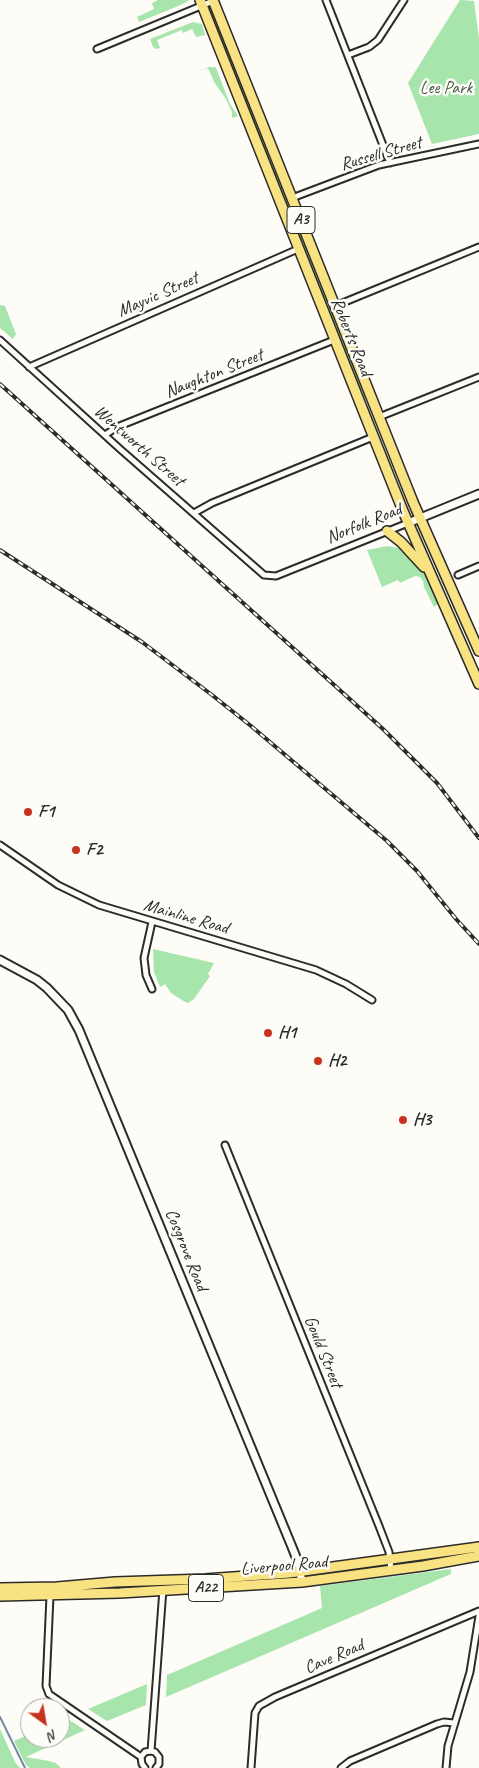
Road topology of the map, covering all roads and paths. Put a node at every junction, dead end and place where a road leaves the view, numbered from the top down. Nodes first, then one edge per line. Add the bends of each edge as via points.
1 (213, 0) edge
2 (326, 0) edge
3 (404, 0) edge
4 (201, 3) edge
5 (97, 49) dead end
6 (348, 55) junction
7 (479, 144) edge
8 (390, 163) junction
9 (292, 198) junction
10 (479, 247) edge
11 (298, 249) junction
12 (334, 306) junction
13 (0, 340) edge
14 (334, 340) junction
15 (30, 367) junction
16 (479, 377) edge
17 (379, 417) junction
18 (105, 435) junction
19 (373, 437) junction
20 (479, 494) edge
21 (194, 513) junction
22 (420, 518) junction
23 (408, 523) junction
24 (387, 531) junction
25 (479, 566) edge
26 (429, 572) junction
27 (261, 573) joint
28 (458, 574) dead end
29 (479, 652) edge
30 (479, 684) edge
31 (0, 845) edge
32 (152, 922) junction
33 (0, 960) edge
34 (152, 989) dead end
35 (372, 1000) dead end
36 (225, 1145) dead end
37 (479, 1547) edge
38 (479, 1556) edge
39 (390, 1560) junction
40 (391, 1570) junction
41 (300, 1572) junction
42 (163, 1580) junction
43 (302, 1582) junction
44 (0, 1588) edge
45 (163, 1590) junction
46 (0, 1596) edge
47 (50, 1596) junction
48 (479, 1612) edge
49 (479, 1616) edge
50 (454, 1723) junction
51 (151, 1751) junction
52 (141, 1757) junction
53 (145, 1768) edge
54 (156, 1768) edge
55 (251, 1768) edge
56 (341, 1768) edge
57 (446, 1768) edge

1 - 4 street
1 - 9 highway, Roberts Road / A3
2 - 6 street
3 - 6 street via 378,40 370,47
4 - 5 street
4 - 11 highway, Roberts Road / A3
6 - 8 street
7 - 8 street, Russell Street
8 - 9 street, Russell Street
9 - 12 highway, Roberts Road / A3
10 - 12 street
11 - 14 highway, Roberts Road / A3
11 - 15 street, Mayvic Street
12 - 17 highway, Roberts Road / A3
13 - 15 street, Wentworth Street
14 - 18 street, Naughton Street via 117,427
14 - 19 highway, Roberts Road / A3
15 - 18 street, Wentworth Street
16 - 17 street
17 - 22 highway, Roberts Road / A3
18 - 21 street, Wentworth Street
19 - 21 street
19 - 23 highway, Roberts Road / A3
20 - 22 main road, Norfolk Road
21 - 27 street, Wentworth Street
22 - 23 main road, Norfolk Road
22 - 29 highway, Roberts Road / A3
23 - 24 street, Norfolk Road
23 - 26 highway, Roberts Road / A3
24 - 26 highway
24 - 27 street, Norfolk Road via 276,576
25 - 28 street
26 - 30 highway, Roberts Road / A3
31 - 32 street, Mainline Road via 76,895
32 - 34 street via 144,958
32 - 35 street, Mainline Road via 316,970
33 - 41 main road, Cosgrove Road via 47,988 68,1010 80,1030
36 - 39 street, Gould Street
37 - 39 highway, Liverpool Road / A22
38 - 40 highway, Liverpool Road / A22
39 - 40 street, Gould Street
39 - 41 highway, Liverpool Road / A22
40 - 43 highway, Liverpool Road / A22
41 - 42 highway, Liverpool Road / A22
41 - 43 main road, Cosgrove Road
42 - 44 highway, Liverpool Road / A22
42 - 45 street
43 - 45 highway, Liverpool Road / A22
45 - 47 highway, Liverpool Road / A22
45 - 51 street
46 - 47 highway, Liverpool Road / A22
47 - 52 street via 46,1686 49,1694
48 - 55 street, Cave Road via 258,1706
49 - 50 street via 470,1672
50 - 56 street via 437,1724 350,1761
50 - 57 street
51 - 52 street
51 - 54 street via 159,1757
52 - 53 street

